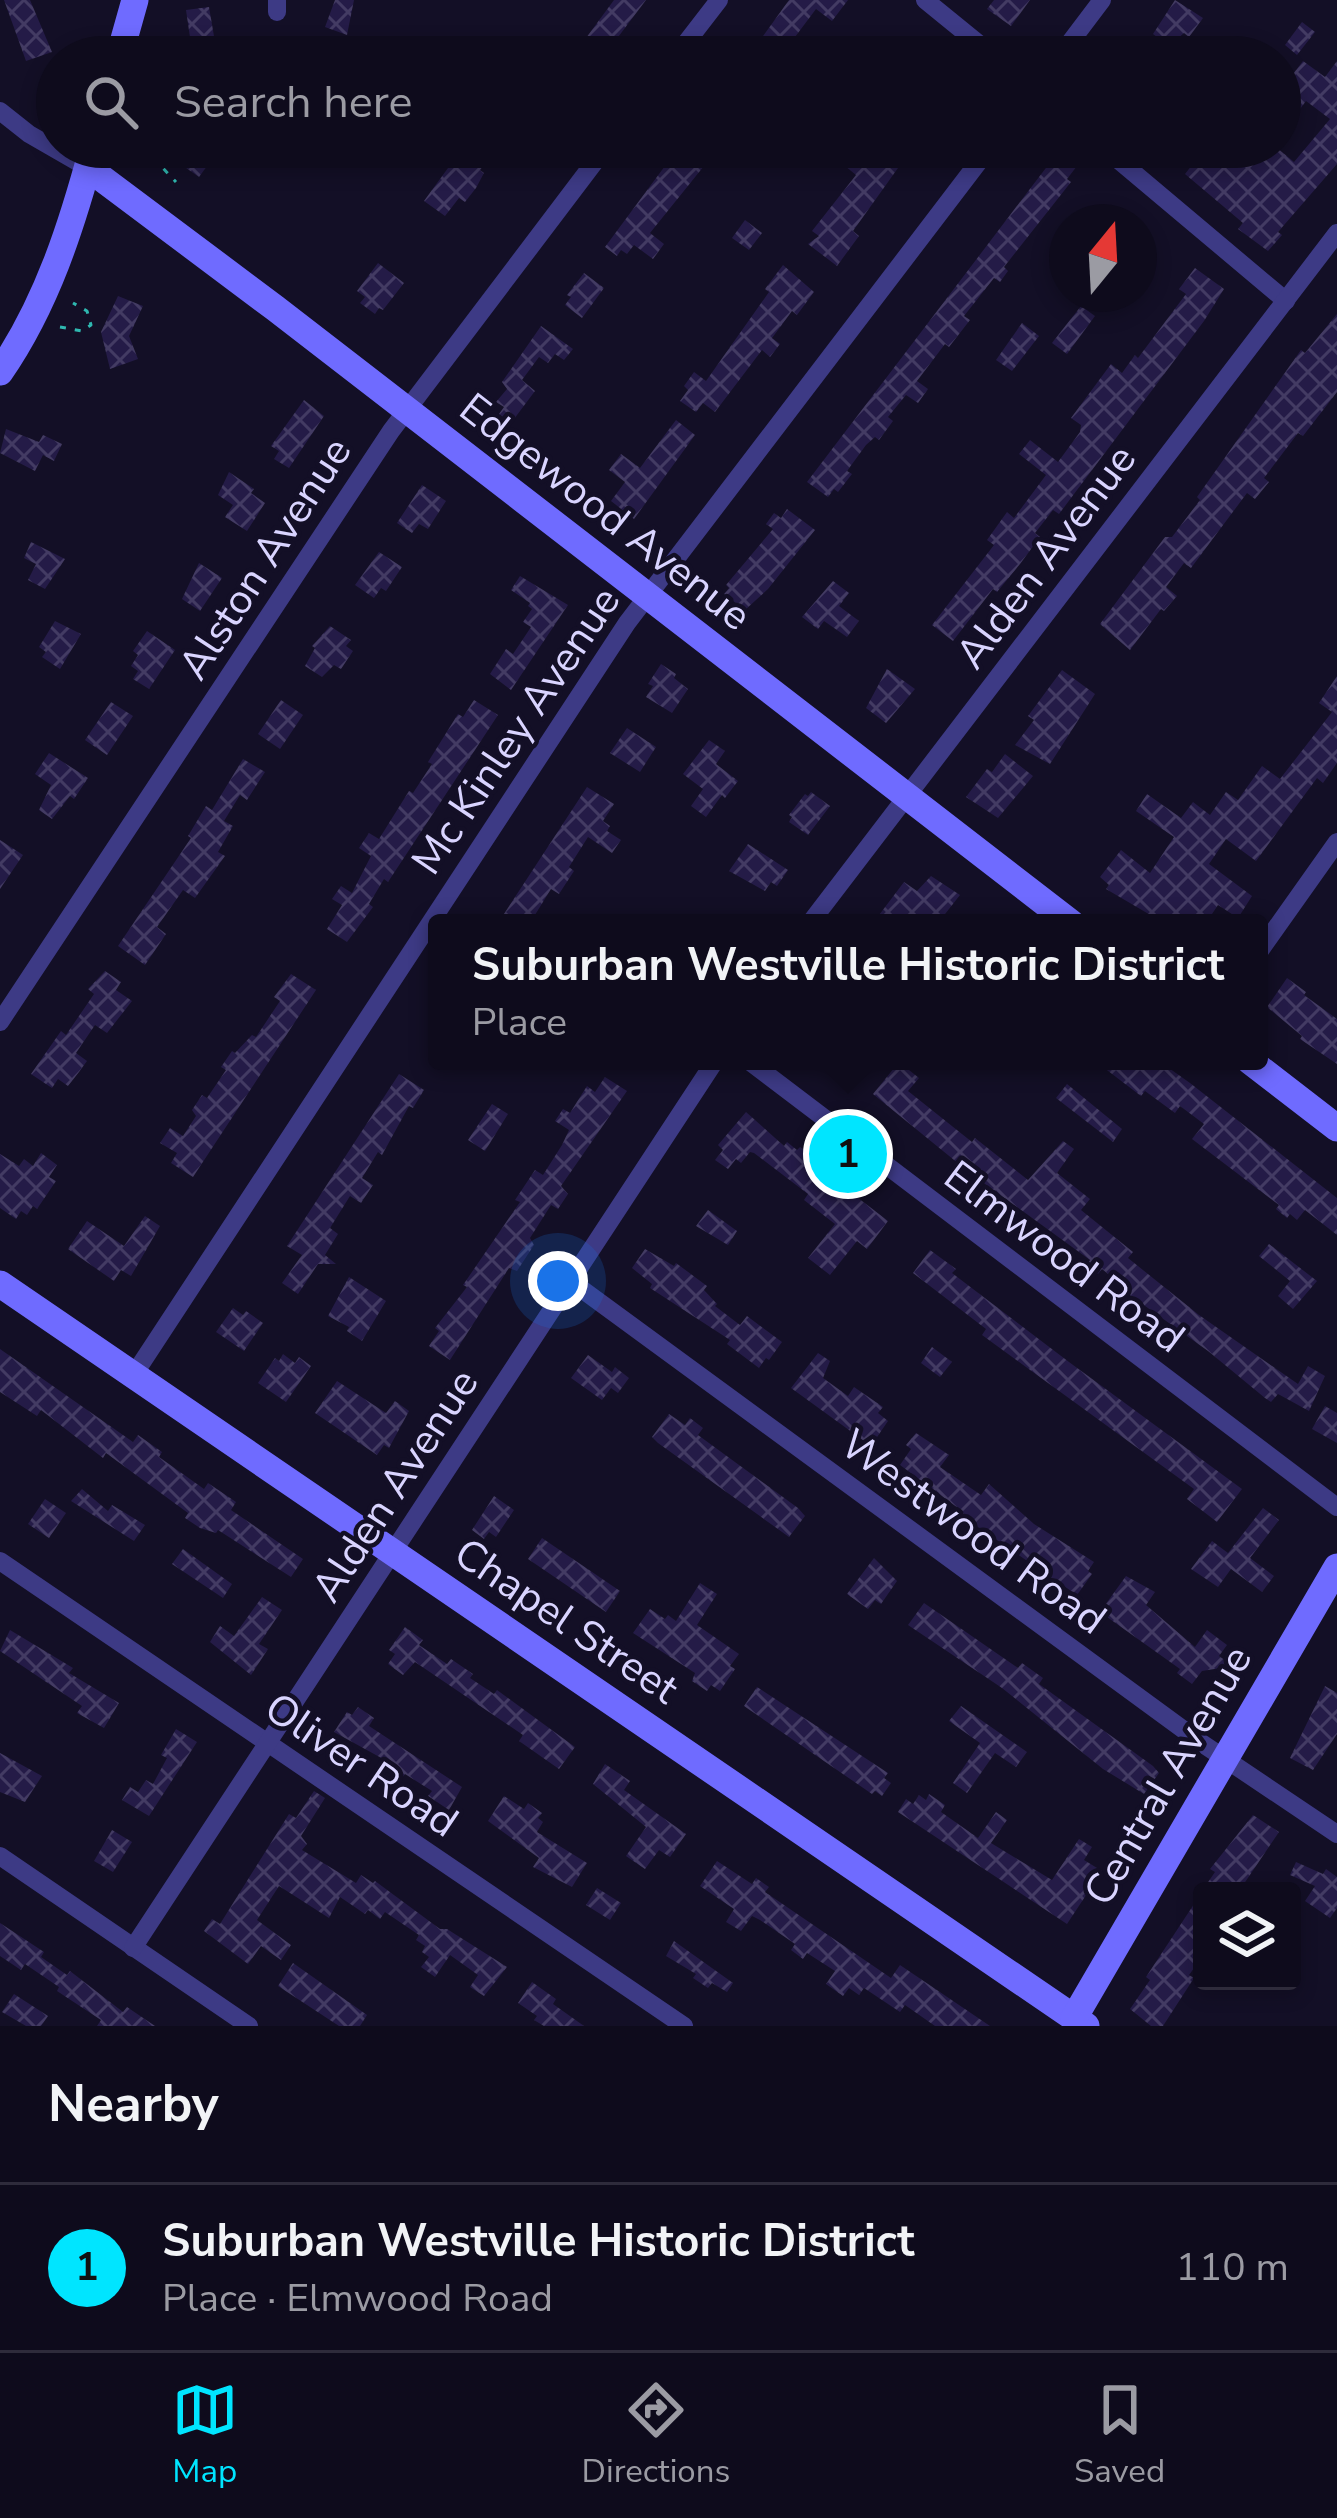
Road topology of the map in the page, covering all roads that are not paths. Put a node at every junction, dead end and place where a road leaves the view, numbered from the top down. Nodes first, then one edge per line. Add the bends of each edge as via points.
1 (135, 0) edge
2 (718, 0) edge
3 (925, 0) edge
4 (1102, 0) edge
5 (125, 36) edge
6 (691, 36) edge
7 (969, 36) edge
8 (1075, 36) edge
9 (0, 111) edge
10 (36, 137) edge
11 (87, 168) edge
12 (103, 168) edge
13 (590, 168) edge
14 (974, 168) edge
15 (1128, 168) edge
16 (1337, 233) edge
17 (1286, 301) junction
18 (0, 372) edge
19 (406, 410) junction
20 (648, 596) junction
21 (906, 796) junction
22 (1337, 842) edge
23 (438, 914) edge
24 (817, 914) edge
25 (1060, 914) edge
26 (428, 929) edge
27 (1268, 939) edge
28 (0, 1022) edge
29 (709, 1070) edge
30 (761, 1070) edge
31 (1262, 1070) edge
32 (1337, 1128) edge
33 (572, 1282) junction
34 (0, 1284) edge
35 (133, 1376) junction
36 (1337, 1508) edge
37 (392, 1551) junction
38 (0, 1561) edge
39 (1337, 1567) edge
40 (268, 1743) junction
41 (1225, 1759) junction
42 (1337, 1834) edge
43 (0, 1856) edge
44 (133, 1948) junction
45 (1077, 2023) edge
46 (249, 2026) edge
47 (684, 2026) edge

1 - 5 street
2 - 6 street
3 - 7 street
4 - 8 street
9 - 10 street
11 - 18 street via 56,266
12 - 19 street, Edgewood Avenue
13 - 19 street, Alston Avenue
14 - 20 street, Mc Kinley Avenue
15 - 17 street
16 - 17 street, Alden Avenue
17 - 21 street, Alden Avenue
19 - 20 street, Edgewood Avenue
19 - 28 street, Alston Avenue
20 - 21 street, Edgewood Avenue
20 - 23 street, Mc Kinley Avenue
21 - 24 street, Alden Avenue
21 - 25 street, Edgewood Avenue
22 - 27 street
26 - 35 street, Mc Kinley Avenue
29 - 33 street, Alden Avenue
30 - 36 street, Elmwood Road
31 - 32 street
33 - 37 street, Alden Avenue
33 - 41 street, Westwood Road
34 - 35 street, Chapel Street
35 - 37 street, Chapel Street
37 - 40 street, Alden Avenue
37 - 45 street, Chapel Street
38 - 40 street, Oliver Road
39 - 41 street, Central Avenue
40 - 44 street, Alden Avenue
40 - 47 street, Oliver Road
41 - 42 street, Westwood Road
41 - 45 street, Central Avenue
43 - 44 street
44 - 46 street

